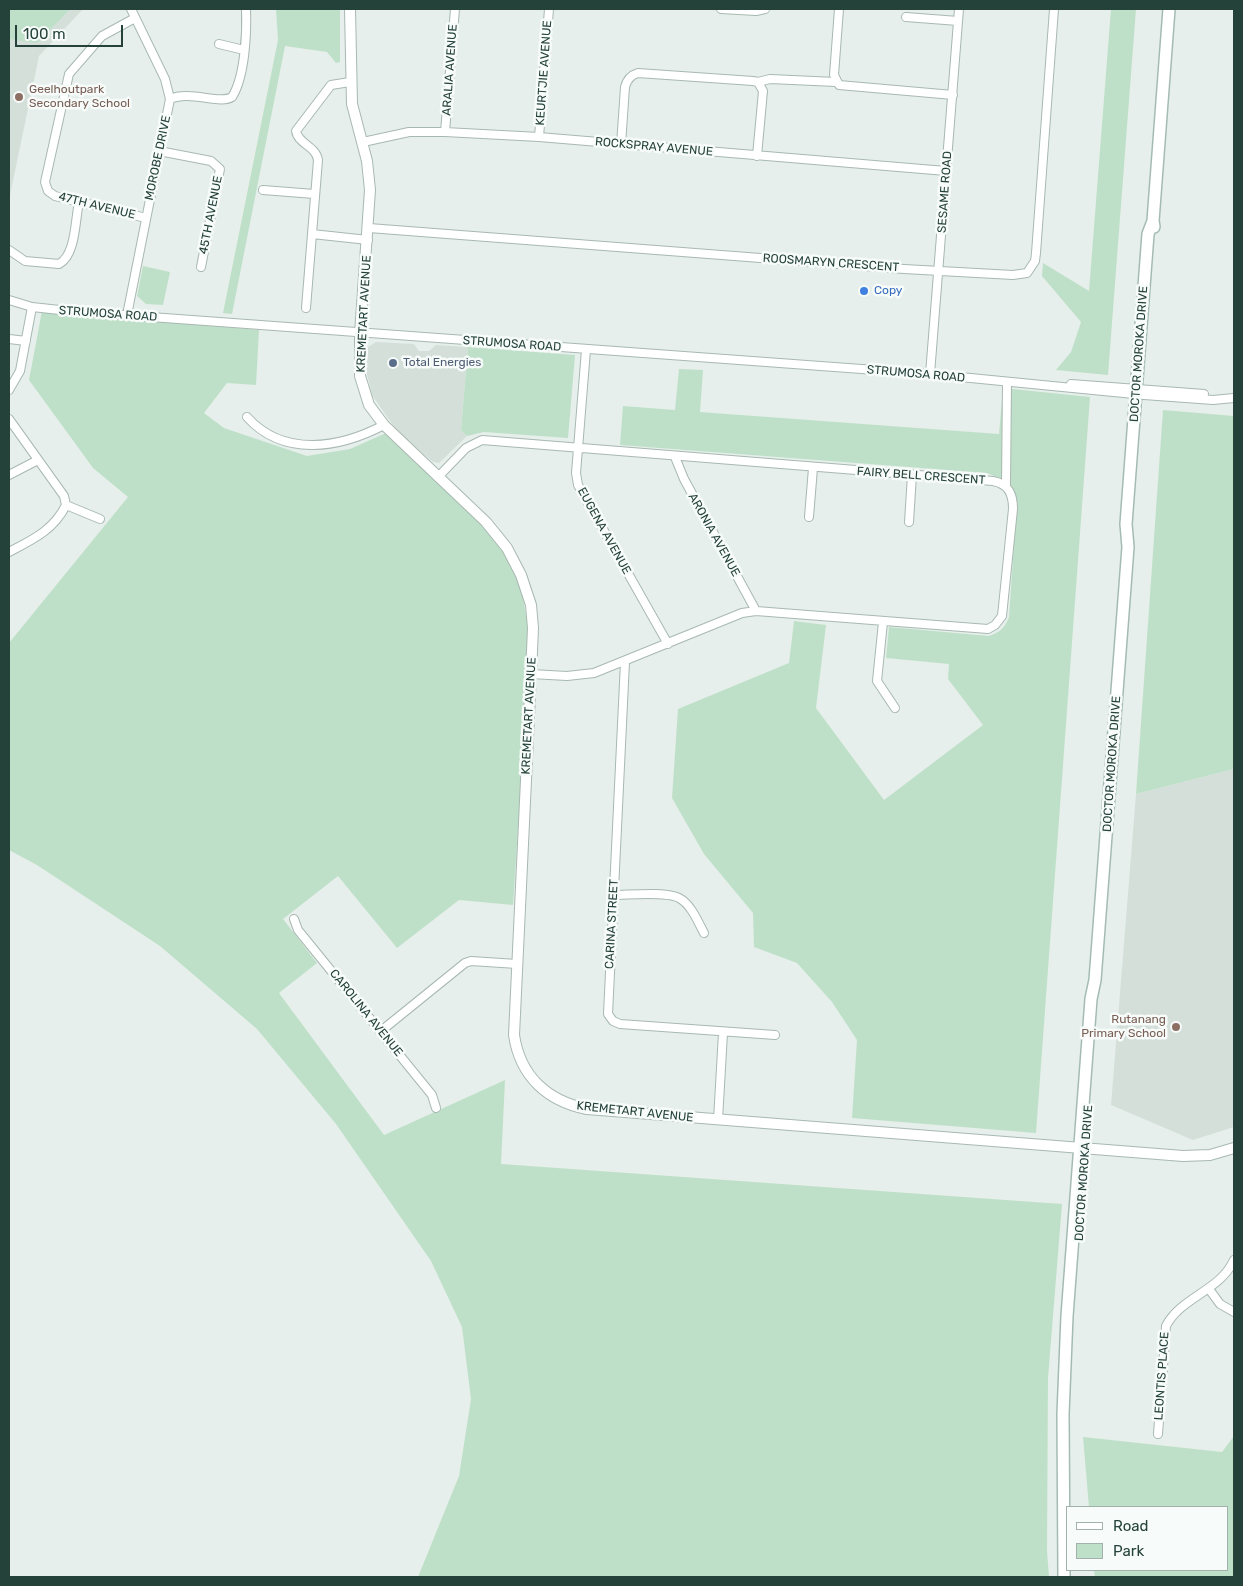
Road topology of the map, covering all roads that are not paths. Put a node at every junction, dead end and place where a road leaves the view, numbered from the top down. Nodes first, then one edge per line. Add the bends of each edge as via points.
1 (131, 9) edge
2 (246, 9) edge
3 (350, 9) edge
4 (454, 9) edge
5 (549, 9) edge
6 (721, 9) edge
7 (765, 9) edge
8 (839, 9) edge
9 (959, 9) edge
10 (1054, 9) edge
11 (1169, 9) edge
12 (906, 17) dead end
13 (135, 18) junction
14 (958, 21) junction
15 (219, 44) dead end
16 (244, 50) junction
17 (350, 82) junction
18 (758, 82) junction
19 (836, 82) junction
20 (953, 95) junction
21 (170, 99) junction
22 (445, 132) junction
23 (540, 137) junction
24 (363, 142) junction
25 (621, 145) junction
26 (159, 151) junction
27 (757, 156) junction
28 (946, 171) junction
29 (263, 190) dead end
30 (314, 194) junction
31 (79, 202) junction
32 (146, 218) junction
33 (369, 228) junction
34 (312, 234) junction
35 (368, 240) junction
36 (9, 250) edge
37 (201, 267) dead end
38 (939, 270) junction
39 (9, 300) edge
40 (32, 307) junction
41 (306, 308) dead end
42 (127, 315) junction
43 (360, 334) junction
44 (9, 339) edge
45 (26, 342) junction
46 (586, 350) junction
47 (930, 374) junction
48 (1007, 382) junction
49 (9, 390) edge
50 (1141, 392) junction
51 (1230, 398) edge
52 (247, 417) dead end
53 (9, 420) edge
54 (384, 425) junction
55 (578, 450) junction
56 (675, 457) junction
57 (38, 460) junction
58 (813, 468) junction
59 (9, 475) edge
60 (912, 475) junction
61 (438, 477) junction
62 (1006, 486) junction
63 (66, 506) junction
64 (808, 517) dead end
65 (100, 519) dead end
66 (909, 522) dead end
67 (9, 552) edge
68 (756, 611) junction
69 (882, 622) junction
70 (668, 644) junction
71 (625, 662) junction
72 (531, 674) junction
73 (895, 708) dead end
74 (613, 895) junction
75 (294, 919) dead end
76 (704, 933) dead end
77 (517, 964) junction
78 (381, 1031) junction
79 (723, 1033) junction
80 (775, 1035) dead end
81 (436, 1108) dead end
82 (718, 1120) junction
83 (1234, 1143) edge
84 (1083, 1145) junction
85 (1234, 1148) edge
86 (1234, 1260) edge
87 (1209, 1289) junction
88 (1234, 1312) edge
89 (1158, 1434) dead end
90 (1066, 1577) edge

1 - 13 street, MOROBE DRIVE
2 - 16 street
3 - 17 street, KREMETART AVENUE
4 - 22 street, ARALIA AVENUE
5 - 23 street, KEURTJIE AVENUE
6 - 7 street via 756,12
8 - 19 street
9 - 14 street, SESAME ROAD
10 - 38 street, ROOSMARYN CRESCENT via 1035,261 1030,270 1022,274
11 - 50 main road, DOCTOR MOROKA DRIVE
12 - 14 street
13 - 21 street, MOROBE DRIVE via 165,79
13 - 31 street, 47TH AVENUE via 102,36 75,65 65,82 45,182 51,194
14 - 20 street, SESAME ROAD
15 - 16 street
16 - 21 street via 234,94 229,99 183,94
17 - 24 street, KREMETART AVENUE via 352,104
17 - 30 street via 331,85 296,131 298,137 317,154
18 - 19 street via 770,78
18 - 25 street via 638,72 628,79 625,87
18 - 27 street via 763,95
19 - 20 street via 846,87
20 - 28 street, SESAME ROAD
21 - 26 street, MOROBE DRIVE
22 - 23 street, ROCKSPRAY AVENUE
22 - 24 street, ROCKSPRAY AVENUE via 410,132
23 - 25 street, ROCKSPRAY AVENUE
24 - 33 street, KREMETART AVENUE via 369,179
25 - 27 street, ROCKSPRAY AVENUE
26 - 32 street, MOROBE DRIVE
26 - 37 street, 45TH AVENUE via 211,160 220,170
27 - 28 street, ROCKSPRAY AVENUE
28 - 38 street, SESAME ROAD
29 - 30 street
30 - 34 street
31 - 32 street, 47TH AVENUE
31 - 36 street via 70,252 63,262 25,261
32 - 42 street, MOROBE DRIVE
33 - 35 street, KREMETART AVENUE
33 - 38 street, ROOSMARYN CRESCENT
34 - 35 street
34 - 41 street
35 - 43 street, KREMETART AVENUE
38 - 47 street, SESAME ROAD
39 - 40 street, STRUMOSA ROAD
40 - 42 street, STRUMOSA ROAD
40 - 45 street
42 - 43 street, STRUMOSA ROAD
43 - 46 street, STRUMOSA ROAD
43 - 54 street, KREMETART AVENUE via 360,376 364,394
44 - 45 street
45 - 49 street via 20,371
46 - 47 street, STRUMOSA ROAD
46 - 55 street, EUGENA AVENUE
47 - 48 street, STRUMOSA ROAD
48 - 50 street, STRUMOSA ROAD
48 - 62 street
50 - 51 street, STRUMOSA ROAD
50 - 84 main road, DOCTOR MOROKA DRIVE via 1095,980 1098,993
52 - 54 street via 262,431 299,446 310,447 354,440
53 - 57 street
54 - 61 street, KREMETART AVENUE
55 - 56 street, FAIRY BELL CRESCENT
55 - 61 street, FAIRY BELL CRESCENT via 482,440 466,448
55 - 70 street, EUGENA AVENUE via 576,473 581,491
56 - 58 street, FAIRY BELL CRESCENT
56 - 68 street, ARONIA AVENUE
57 - 59 street
57 - 63 street via 64,496
58 - 60 street, FAIRY BELL CRESCENT
58 - 64 street
60 - 62 street, FAIRY BELL CRESCENT via 993,481
60 - 66 street
61 - 72 street, KREMETART AVENUE via 500,538 521,575 531,613
62 - 69 street via 1012,495 1013,509 999,621 991,628 980,630
63 - 65 street
63 - 67 street via 47,531
68 - 69 street
68 - 70 street via 742,613
69 - 73 street via 877,682
70 - 71 street
71 - 72 street via 581,676
71 - 74 street, CARINA STREET
72 - 77 street, KREMETART AVENUE
74 - 76 street via 679,898 689,907
74 - 79 street, CARINA STREET via 608,1012 611,1019 620,1024
75 - 78 street, CAROLINA AVENUE via 298,930
77 - 78 street via 465,963
77 - 82 street, KREMETART AVENUE via 515,1046 528,1075 549,1094 568,1105 587,1109
78 - 81 street, CAROLINA AVENUE via 432,1096
79 - 80 street, CARINA STREET
79 - 82 street
82 - 84 street, KREMETART AVENUE via 927,1134 950,1139
83 - 84 street, KREMETART AVENUE via 1213,1150
84 - 85 street, KREMETART AVENUE via 1194,1157
84 - 90 main road, DOCTOR MOROKA DRIVE via 1067,1316 1063,1414
86 - 87 street, LEONTIS PLACE
87 - 88 street via 1220,1304
87 - 89 street, LEONTIS PLACE via 1175,1311 1166,1326

